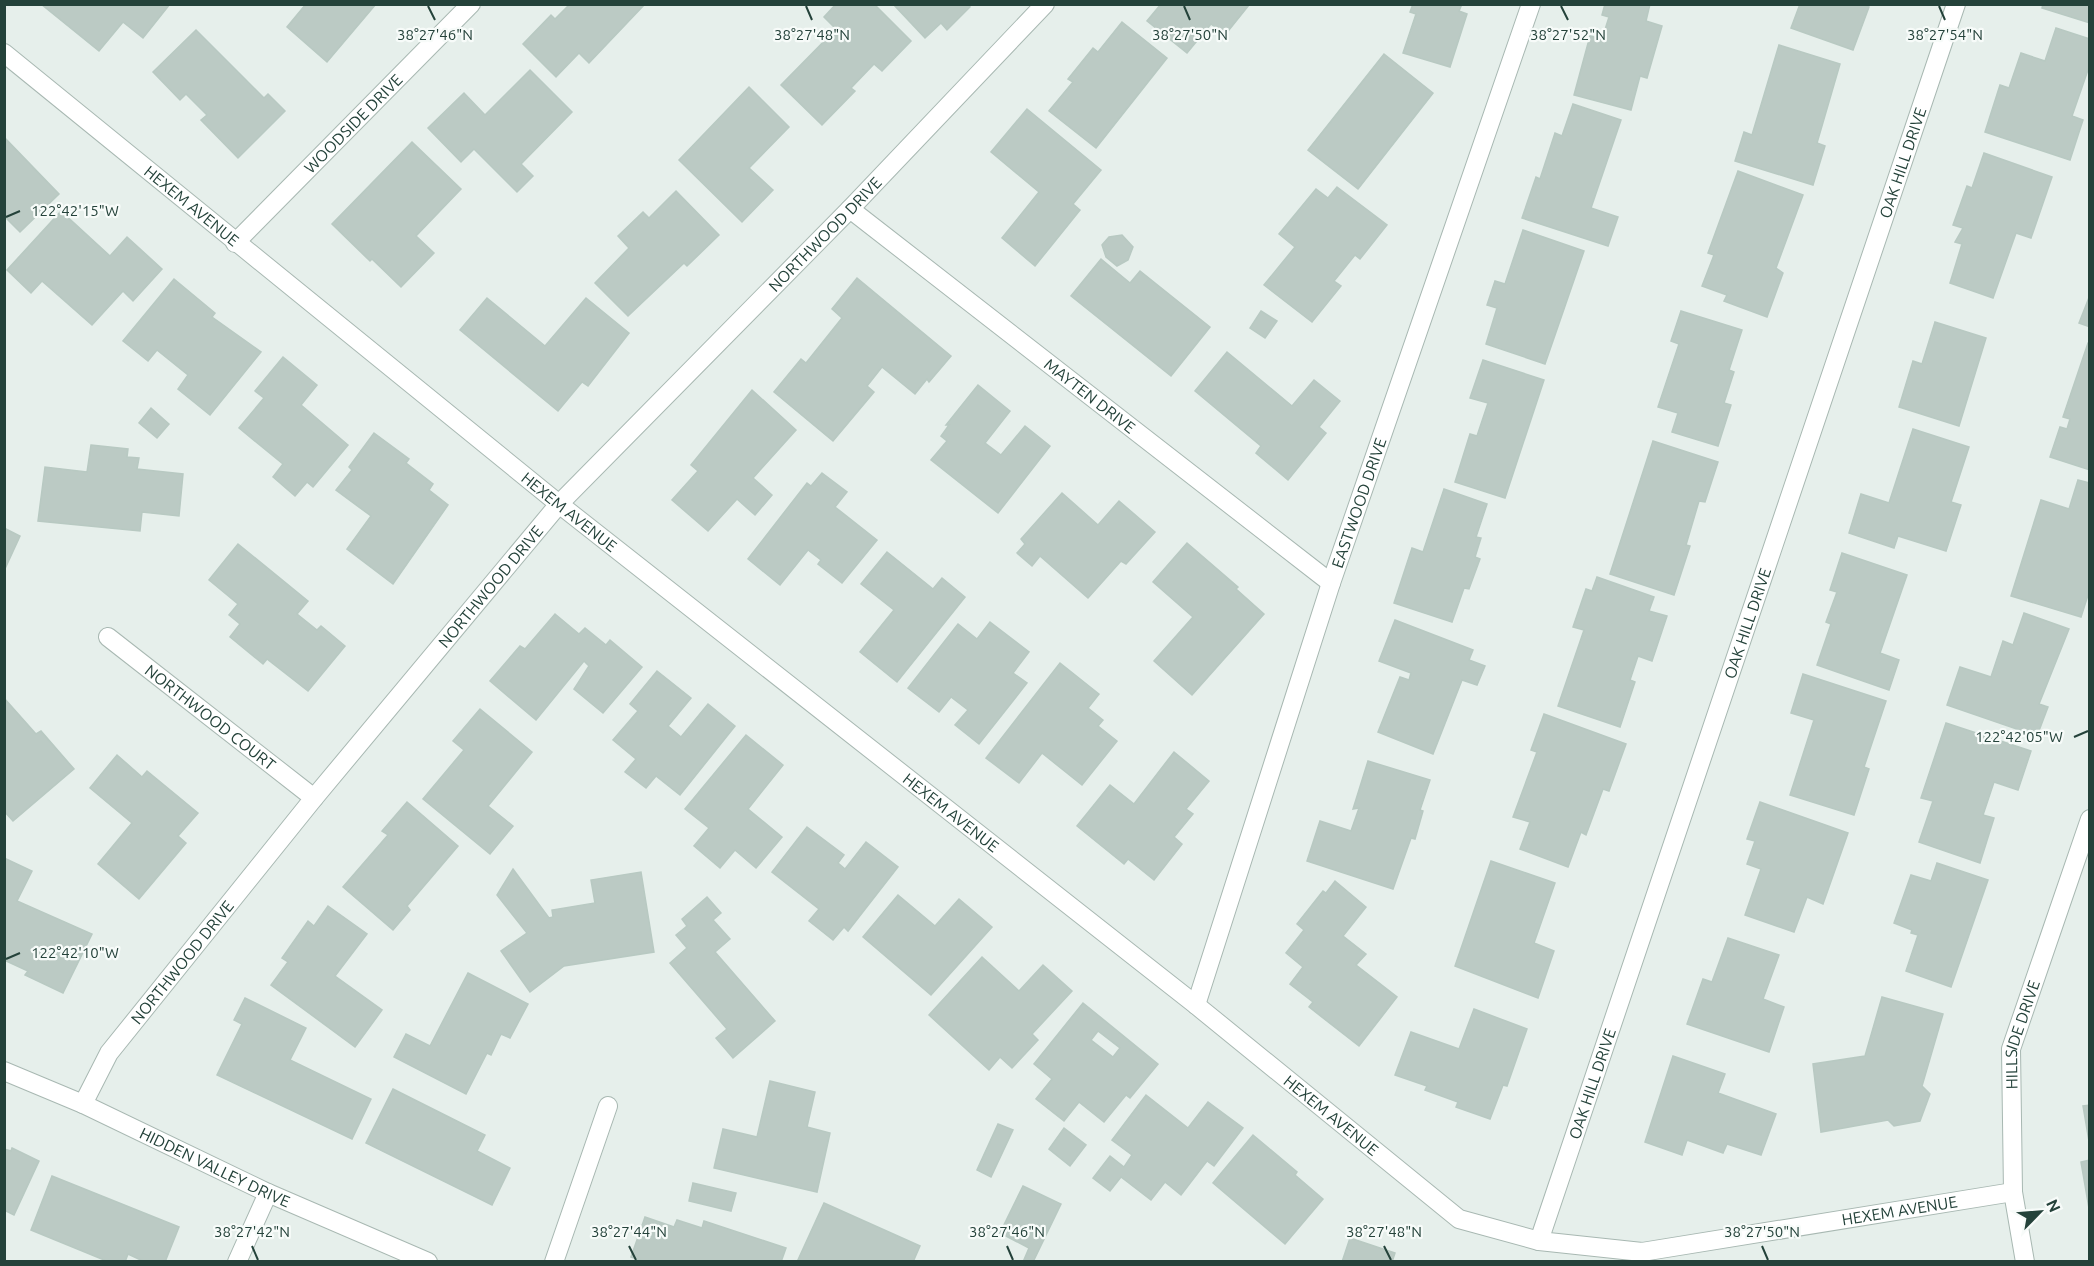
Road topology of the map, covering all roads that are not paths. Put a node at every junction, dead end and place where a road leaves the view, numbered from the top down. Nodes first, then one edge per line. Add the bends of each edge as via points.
1 (471, 4) edge
2 (1045, 4) edge
3 (1531, 4) edge
4 (1956, 4) edge
5 (4, 53) edge
6 (850, 209) junction
7 (236, 243) junction
8 (559, 504) junction
9 (1331, 583) junction
10 (108, 637) dead end
11 (314, 798) junction
12 (2090, 819) edge
13 (1196, 1005) junction
14 (4, 1071) edge
15 (83, 1104) junction
16 (608, 1106) dead end
17 (2013, 1192) junction
18 (268, 1193) junction
19 (1539, 1241) junction
20 (237, 1262) edge
21 (428, 1262) edge
22 (554, 1262) edge
23 (2025, 1262) edge

1 - 7 street, WOODSIDE DRIVE
2 - 6 street, NORTHWOOD DRIVE
3 - 9 street, EASTWOOD DRIVE
4 - 19 street, OAK HILL DRIVE
5 - 7 street, HEXEM AVENUE
6 - 8 street, NORTHWOOD DRIVE
6 - 9 street, MAYTEN DRIVE
7 - 8 street, HEXEM AVENUE
8 - 11 street, NORTHWOOD DRIVE
8 - 13 street, HEXEM AVENUE
9 - 13 street, EASTWOOD DRIVE
10 - 11 street, NORTHWOOD COURT
11 - 15 street, NORTHWOOD DRIVE via 109,1053
12 - 17 street, HILLSIDE DRIVE via 2012,1049
13 - 19 street, HEXEM AVENUE via 1459,1219
14 - 15 street, HIDDEN VALLEY DRIVE
15 - 18 street, HIDDEN VALLEY DRIVE
16 - 22 street
17 - 19 street, HEXEM AVENUE via 1642,1252
17 - 23 street, HILLSIDE DRIVE
18 - 20 street
18 - 21 street, HIDDEN VALLEY DRIVE

